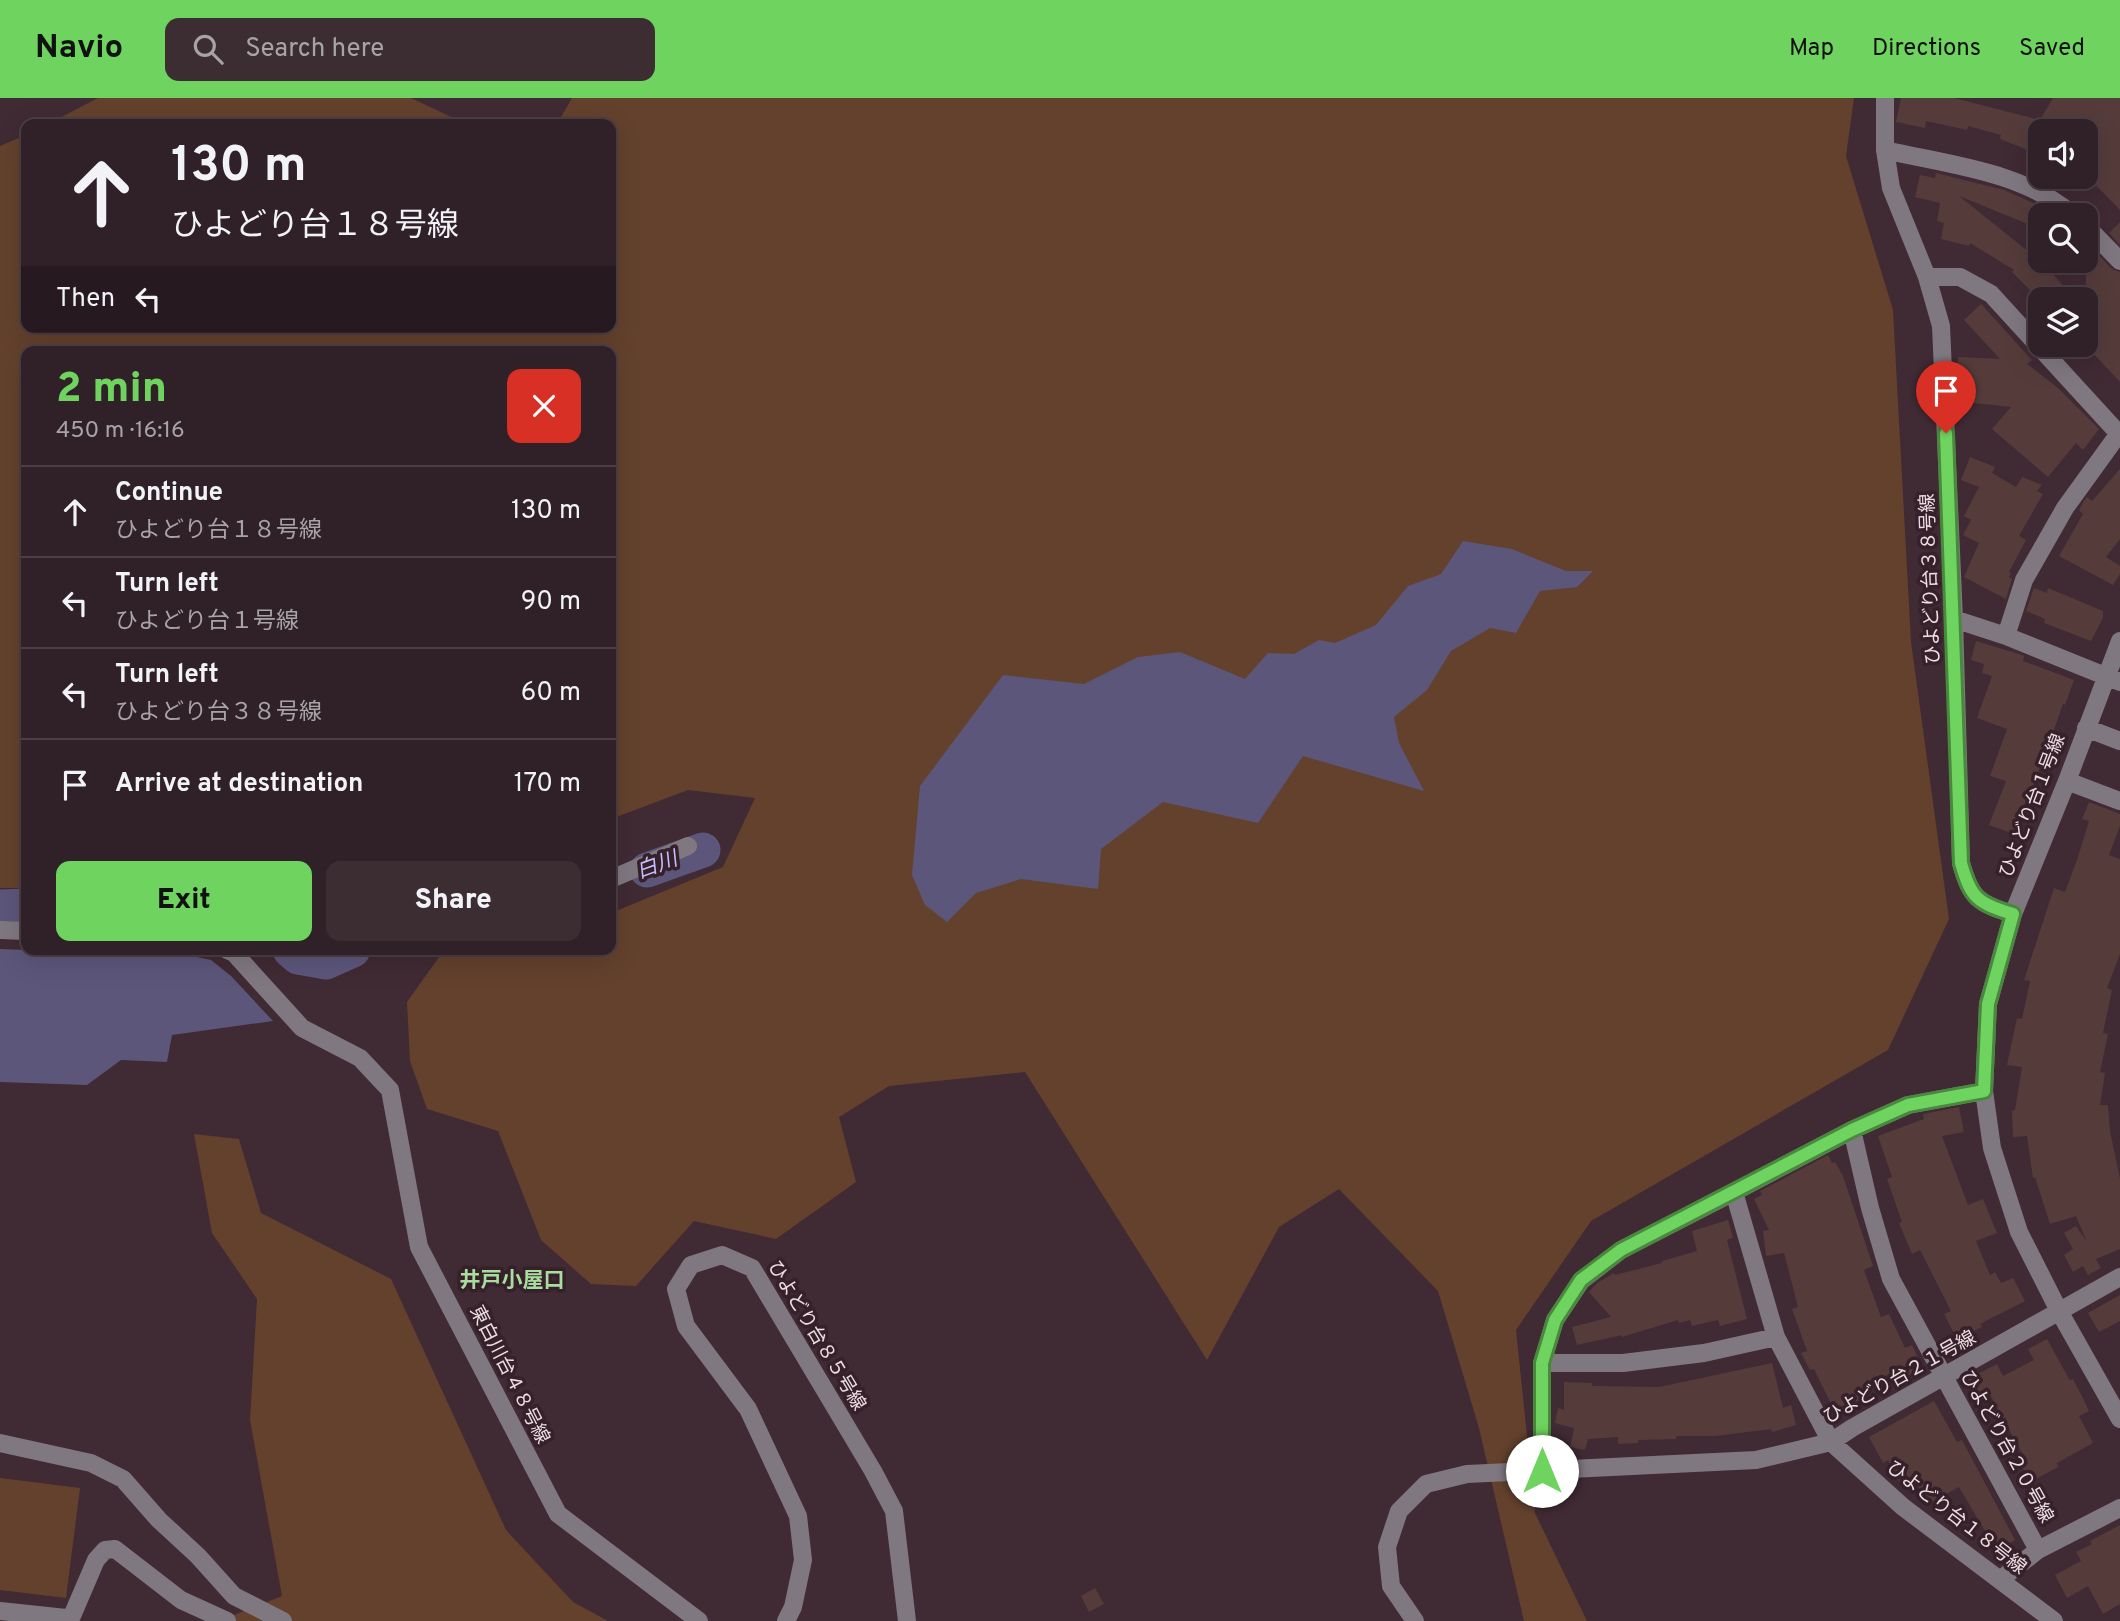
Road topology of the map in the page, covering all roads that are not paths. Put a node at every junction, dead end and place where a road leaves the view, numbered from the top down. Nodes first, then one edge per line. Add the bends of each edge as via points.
1 (1885, 98) edge
2 (1885, 150) junction
3 (2059, 203) edge
4 (2098, 238) edge
5 (2120, 261) edge
6 (1927, 277) junction
7 (2119, 433) edge
8 (1954, 619) junction
9 (2006, 636) junction
10 (2120, 642) edge
11 (2112, 680) edge
12 (2086, 728) junction
13 (2120, 741) edge
14 (2067, 781) junction
15 (2120, 801) edge
16 (688, 846) dead end
17 (616, 877) edge
18 (2013, 914) junction
19 (0, 930) edge
20 (21, 931) edge
21 (238, 955) edge
22 (1984, 1091) junction
23 (1852, 1130) junction
24 (1734, 1192) junction
25 (2120, 1277) edge
26 (2059, 1311) junction
27 (1776, 1337) junction
28 (1542, 1363) junction
29 (1944, 1378) junction
30 (2120, 1419) edge
31 (1831, 1442) junction
32 (0, 1443) edge
33 (1542, 1471) junction
34 (2120, 1508) edge
35 (2038, 1550) junction
36 (2001, 1579) junction
37 (0, 1611) edge
38 (228, 1621) edge
39 (283, 1621) edge
40 (699, 1621) edge
41 (786, 1621) edge
42 (906, 1621) edge
43 (1415, 1621) edge
44 (2054, 1621) edge

1 - 2 street, ひよどり台３８号線
2 - 3 street via 2011,179
2 - 6 street, ひよどり台３８号線 via 1891,188
4 - 5 street
6 - 7 street via 1960,277 1991,294
6 - 8 street, ひよどり台３８号線 via 1941,327
7 - 9 street via 2065,508 2024,580
8 - 9 street
8 - 18 street, ひよどり台３８号線 via 1961,863 1967,886 1984,905
9 - 11 street
10 - 11 street, ひよどり台１号線
11 - 12 street, ひよどり台１号線
12 - 13 street
12 - 14 street, ひよどり台１号線
14 - 15 street
14 - 18 street, ひよどり台１号線
16 - 17 street
18 - 22 street, ひよどり台１号線 via 1988,1004
19 - 20 street
21 - 40 street, 東白川台４８号線 via 302,1028 360,1058 390,1090 419,1247 558,1514
22 - 23 street via 1908,1105
22 - 26 street, ひよどり台１号線 via 1992,1148 2019,1232
23 - 24 street
23 - 29 street, ひよどり台２０号線 via 1891,1279
24 - 27 street, ひよどり台１８号線
24 - 28 street via 1621,1250 1581,1280 1555,1320
25 - 26 street, ひよどり台２１号線
26 - 29 street, ひよどり台２１号線
26 - 30 street, ひよどり台１号線
27 - 28 street via 1704,1353 1623,1363
27 - 31 street, ひよどり台１８号線
28 - 33 street
29 - 31 street, ひよどり台２１号線
29 - 35 street, ひよどり台２０号線
31 - 33 street, ひよどり台２１号線 via 1756,1460
31 - 36 street, ひよどり台１８号線 via 1903,1507
32 - 39 street via 91,1463 123,1479 234,1596
33 - 43 street via 1467,1474 1426,1484 1399,1511 1387,1547 1391,1586
34 - 35 street
35 - 36 street
36 - 44 street, ひよどり台１８号線
37 - 38 street via 72,1616 96,1560 105,1550 115,1549 181,1600
41 - 42 street, ひよどり台８５号線 via 803,1560 799,1516 748,1409 686,1326 676,1289 691,1265 722,1255 752,1268 894,1511

